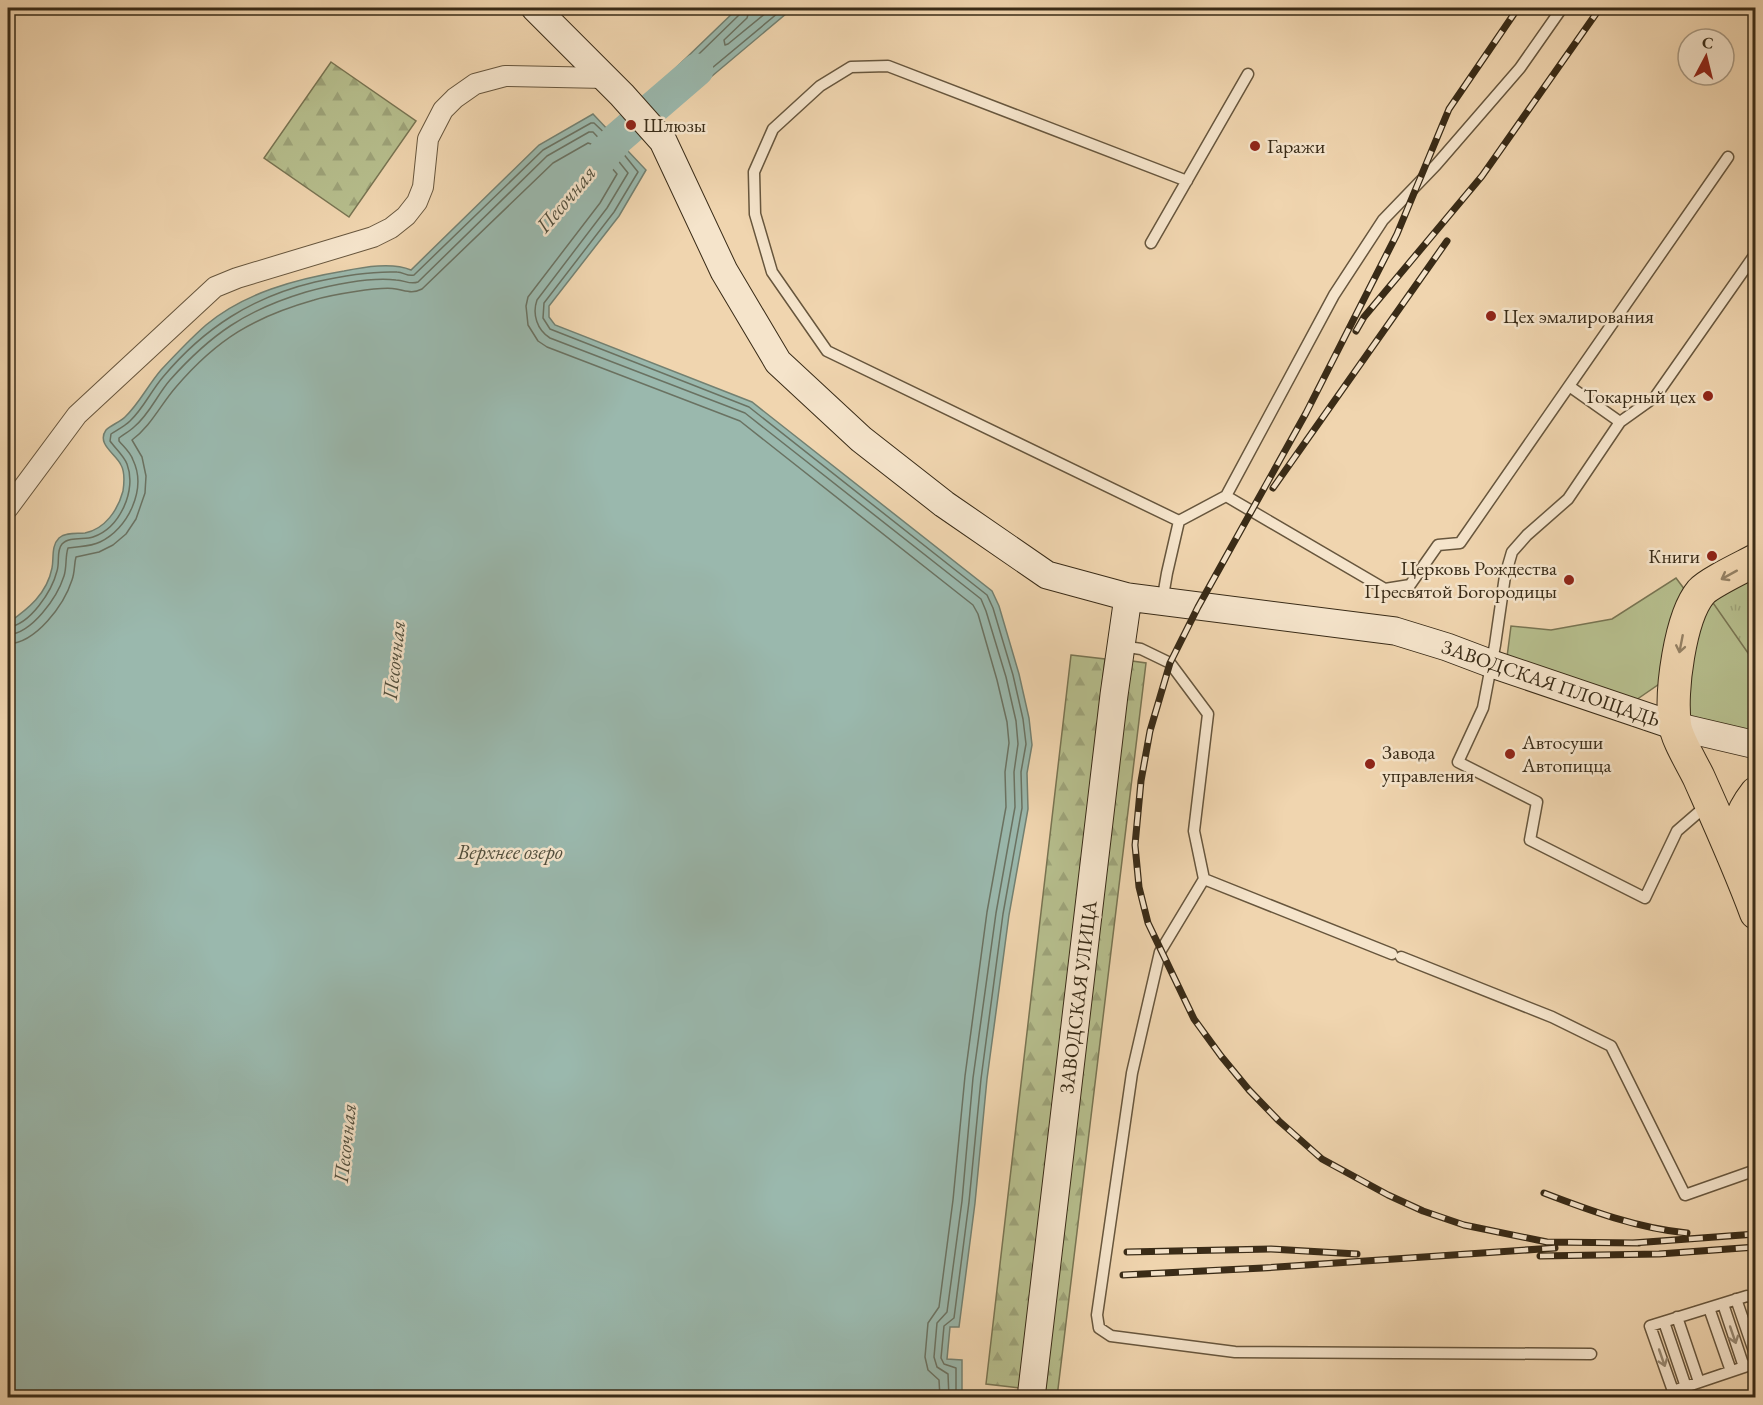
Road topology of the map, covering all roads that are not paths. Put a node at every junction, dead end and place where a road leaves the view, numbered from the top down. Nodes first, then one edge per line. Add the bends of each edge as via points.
1 (535, 8) edge
2 (1562, 8) edge
3 (1248, 74) dead end
4 (614, 87) junction
5 (1728, 157) dead end
6 (1186, 181) junction
7 (1151, 243) dead end
8 (1755, 253) edge
9 (1569, 386) junction
10 (1620, 422) junction
11 (1226, 496) junction
12 (8, 508) edge
13 (1179, 521) junction
14 (1755, 560) edge
15 (1128, 597) junction
16 (1162, 602) junction
17 (1121, 646) junction
18 (1492, 664) junction
19 (1675, 688) junction
20 (1637, 714) junction
21 (1675, 726) junction
22 (1755, 746) edge
23 (1755, 793) edge
24 (1710, 802) junction
25 (1738, 863) junction
26 (1204, 879) junction
27 (1755, 913) edge
28 (1755, 1170) edge
29 (1755, 1298) edge
30 (1736, 1299) junction
31 (1723, 1304) junction
32 (1709, 1308) junction
33 (1677, 1317) junction
34 (1591, 1354) dead end
35 (1755, 1357) edge
36 (1755, 1363) edge
37 (1744, 1367) junction
38 (1731, 1371) junction
39 (1699, 1382) junction
40 (1031, 1398) edge

1 - 4 main road, ЗАВОДСКАЯ ПЛОЩАДЬ
2 - 11 lane via 1520,68 1383,220 1334,296
3 - 6 lane
4 - 12 street via 505,76 475,84 443,110 428,139 423,187 406,216 373,237 215,287 77,415
4 - 15 main road, ЗАВОДСКАЯ ПЛОЩАДЬ via 663,141 724,271 778,362 861,439 944,504 1047,575
5 - 9 lane
6 - 7 lane
6 - 13 lane via 888,66 851,67 820,86 773,129 754,172 755,214 772,272 827,351
8 - 10 lane via 1655,397
9 - 10 lane
9 - 11 lane via 1460,543 1438,545 1410,585 1385,589
10 - 18 lane via 1568,499 1512,552
11 - 13 lane
13 - 16 lane
14 -> 19 main road, ЗАВОДСКАЯ ПЛОЩАДЬ via 1702,590 1688,617
15 - 16 main road, ЗАВОДСКАЯ ПЛОЩАДЬ
15 - 17 main road, ЗАВОДСКАЯ УЛИЦА
16 - 18 main road, ЗАВОДСКАЯ ПЛОЩАДЬ via 1395,632
17 - 26 lane via 1141,649 1170,663 1208,714 1194,831
17 - 40 main road, ЗАВОДСКАЯ УЛИЦА
18 - 20 main road, ЗАВОДСКАЯ ПЛОЩАДЬ
18 - 24 lane via 1483,708 1458,762 1537,802 1530,840 1645,898 1677,831
19 - 20 main road via 1659,703
19 - 21 main road, ЗАВОДСКАЯ ПЛОЩАДЬ
20 - 21 main road, ЗАВОДСКАЯ ПЛОЩАДЬ
21 - 22 main road
21 - 24 main road
23 - 25 main road via 1744,808 1736,833
24 - 25 main road
25 - 27 main road
26 - 28 lane via 1552,1017 1611,1046 1685,1195
26 - 34 lane via 1160,951 1132,1073 1097,1315 1099,1328 1110,1336 1235,1352
29 - 30 lane
30 - 31 lane
30 - 35 lane
31 - 32 lane
31 -> 37 lane
32 - 33 lane
32 - 38 lane
33 - 39 lane
33 -> 39 lane via 1650,1326 1673,1391
36 - 37 lane
37 - 38 lane
38 - 39 lane

